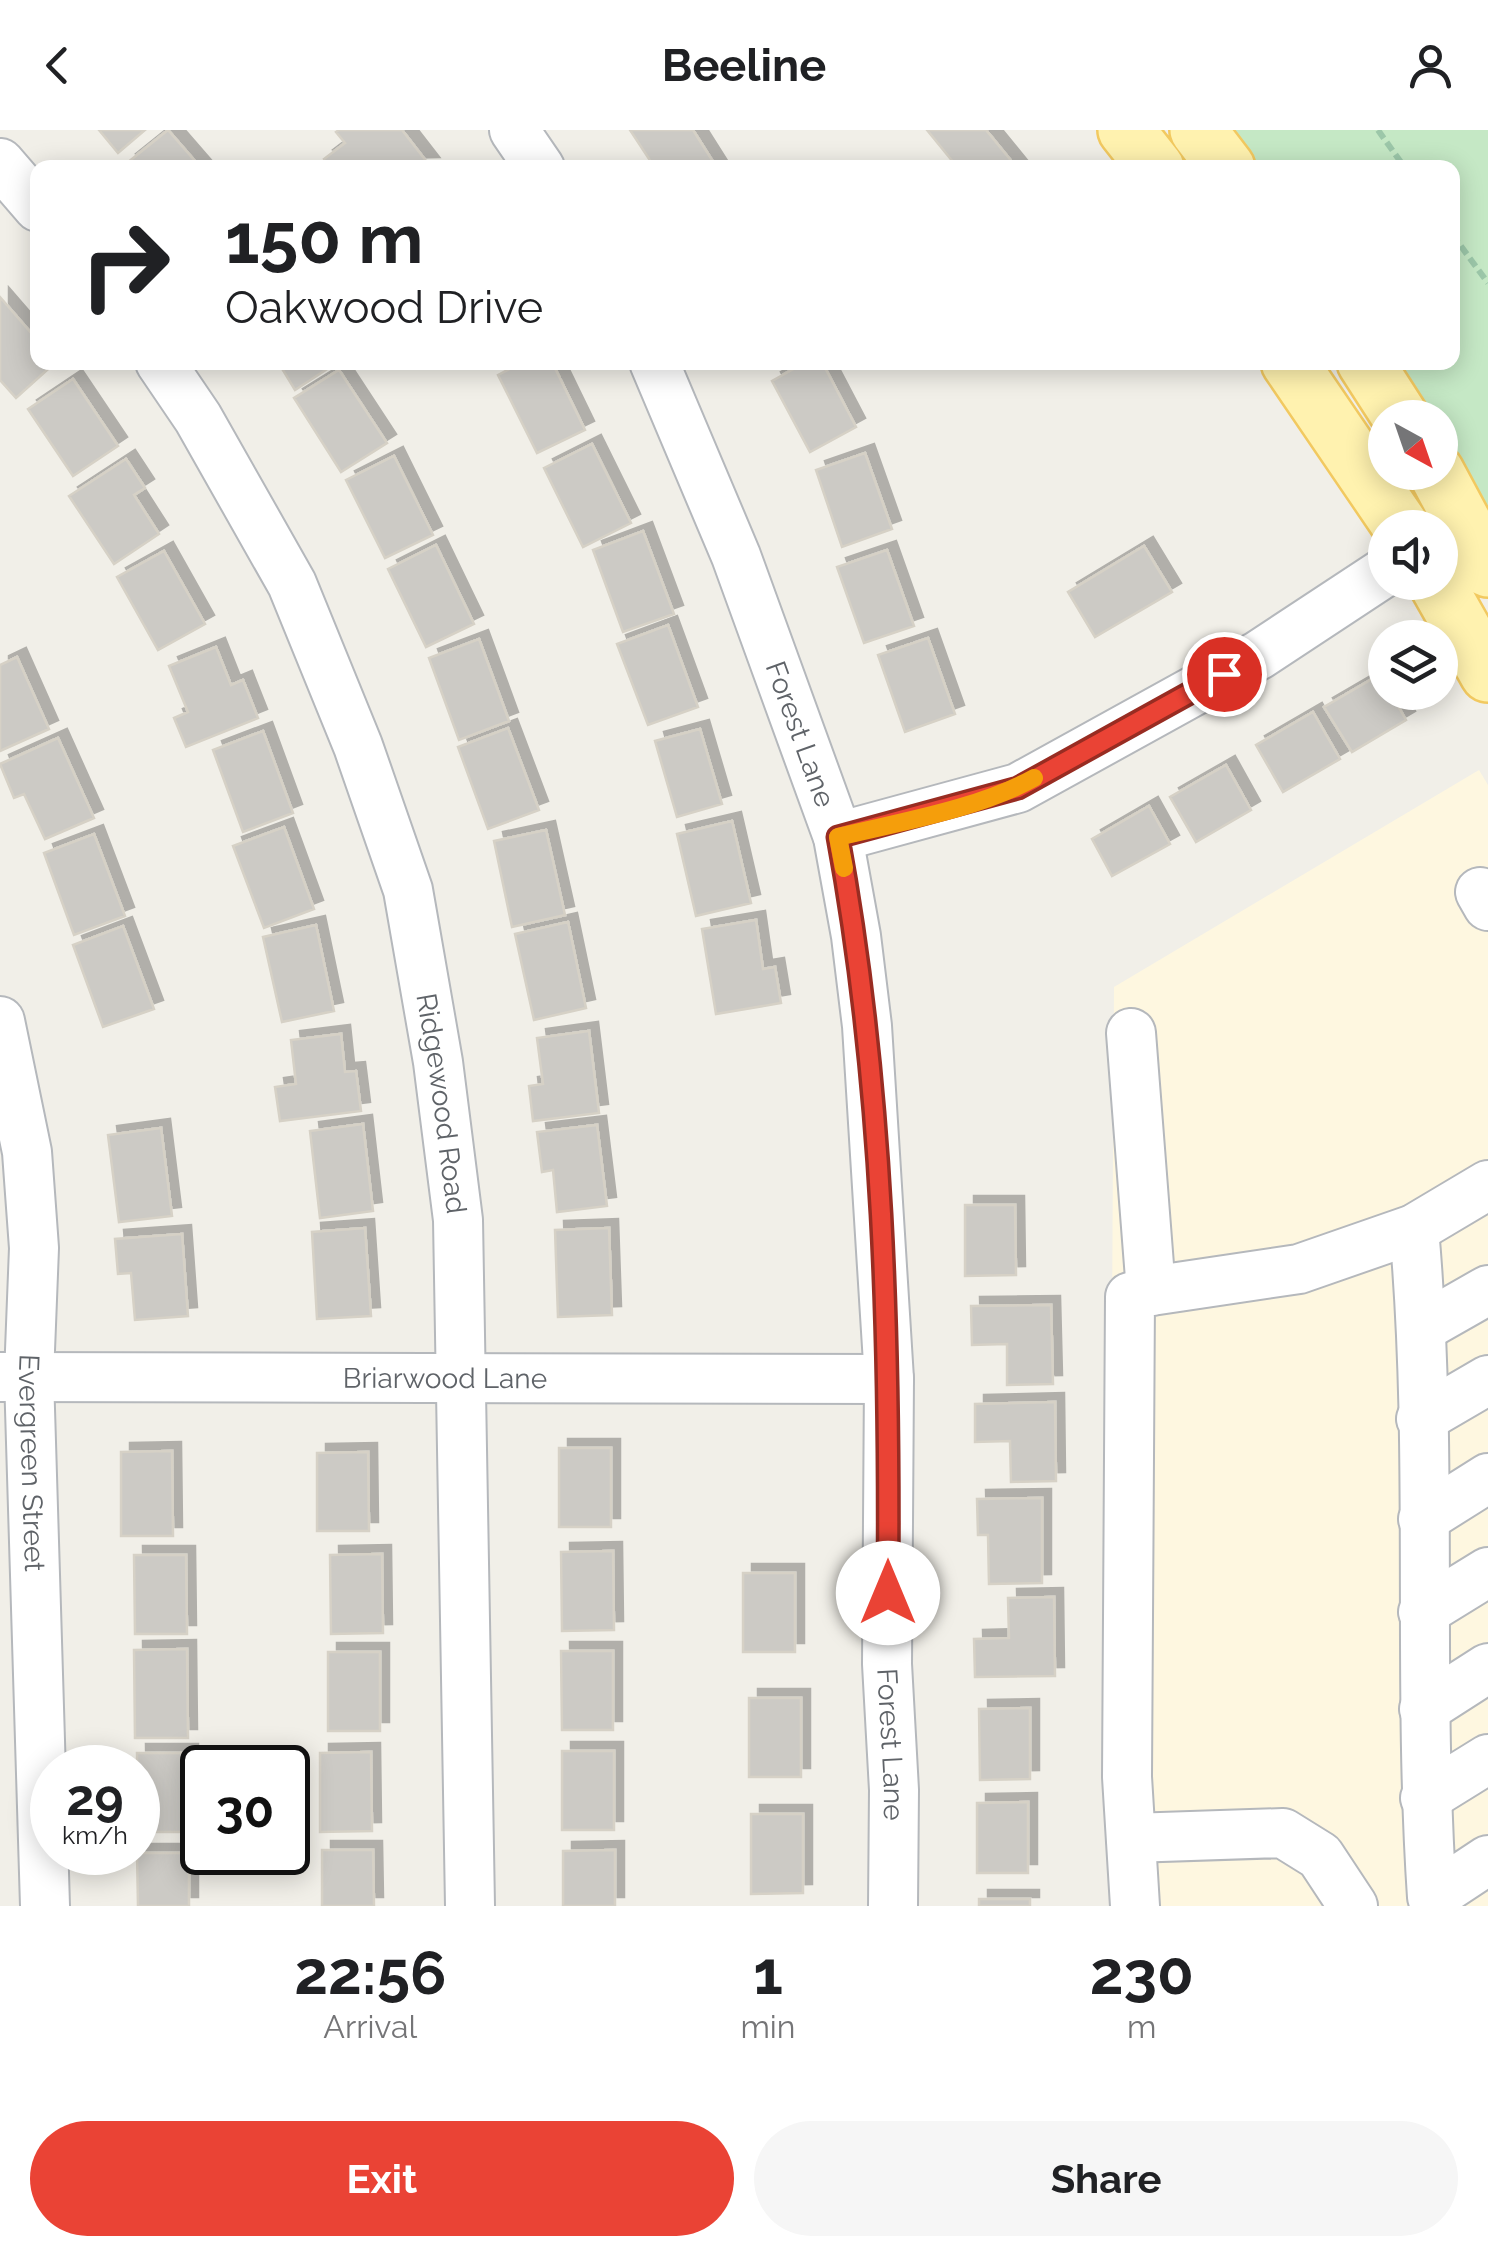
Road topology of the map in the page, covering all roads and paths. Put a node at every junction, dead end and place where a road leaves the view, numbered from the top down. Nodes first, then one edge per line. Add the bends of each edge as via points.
1 (514, 130) edge
2 (1126, 130) edge
3 (1198, 130) edge
4 (1378, 130) edge
5 (535, 160) edge
6 (1150, 160) edge
7 (1221, 160) edge
8 (1399, 160) edge
9 (0, 164) edge
10 (30, 198) edge
11 (1460, 245) edge
12 (1488, 284) edge
13 (165, 370) edge
14 (657, 370) edge
15 (1294, 370) edge
16 (1370, 370) edge
17 (1389, 400) edge
18 (1443, 490) edge
19 (1390, 510) edge
20 (1464, 543) edge
21 (1368, 583) edge
22 (1446, 600) edge
23 (1488, 674) edge
24 (838, 837) junction
25 (0, 1021) edge
26 (1131, 1033) dead end
27 (1488, 1185) edge
28 (1414, 1229) junction
29 (1488, 1290) edge
30 (1151, 1291) junction
31 (1423, 1328) junction
32 (15, 1377) edge
33 (461, 1380) junction
34 (889, 1380) junction
35 (1488, 1380) edge
36 (1421, 1419) junction
37 (1488, 1478) edge
38 (1423, 1520) junction
39 (1488, 1572) edge
40 (1424, 1612) junction
41 (1488, 1668) edge
42 (1424, 1709) junction
43 (1488, 1760) edge
44 (1425, 1798) junction
45 (1131, 1838) junction
46 (1488, 1860) edge
47 (44, 1906) edge
48 (470, 1906) edge
49 (893, 1906) edge
50 (1135, 1906) edge
51 (1353, 1906) edge

1 - 5 street
2 - 6 main road
3 - 7 main road
4 - 8 path
9 - 10 street
11 - 12 path
13 - 33 street, Ridgewood Road via 292,584 408,890 458,1220
14 - 24 street, Forest Lane via 736,556
15 - 19 main road
16 - 17 main road
18 - 20 main road
21 - 24 street via 1259,654 1018,788
22 - 23 main road
24 - 34 street, Forest Lane via 867,1026
25 - 32 street, Evergreen Street via 27,1152 34,1248
26 - 30 street
27 - 28 street
28 - 30 street via 1299,1269
28 - 31 street
29 - 31 street
30 - 45 street via 1130,1297
31 - 36 street
32 - 33 street, Briarwood Lane
32 - 47 street, Evergreen Street
33 - 34 street, Briarwood Lane
33 - 48 street, Ridgewood Road
34 - 49 street, Forest Lane
35 - 36 street
36 - 38 street
37 - 38 street
38 - 40 street
39 - 40 street
40 - 42 street
41 - 42 street
42 - 44 street
43 - 44 street
44 - 46 street via 1432,1897
45 - 50 street
45 - 51 street via 1284,1833 1320,1856

